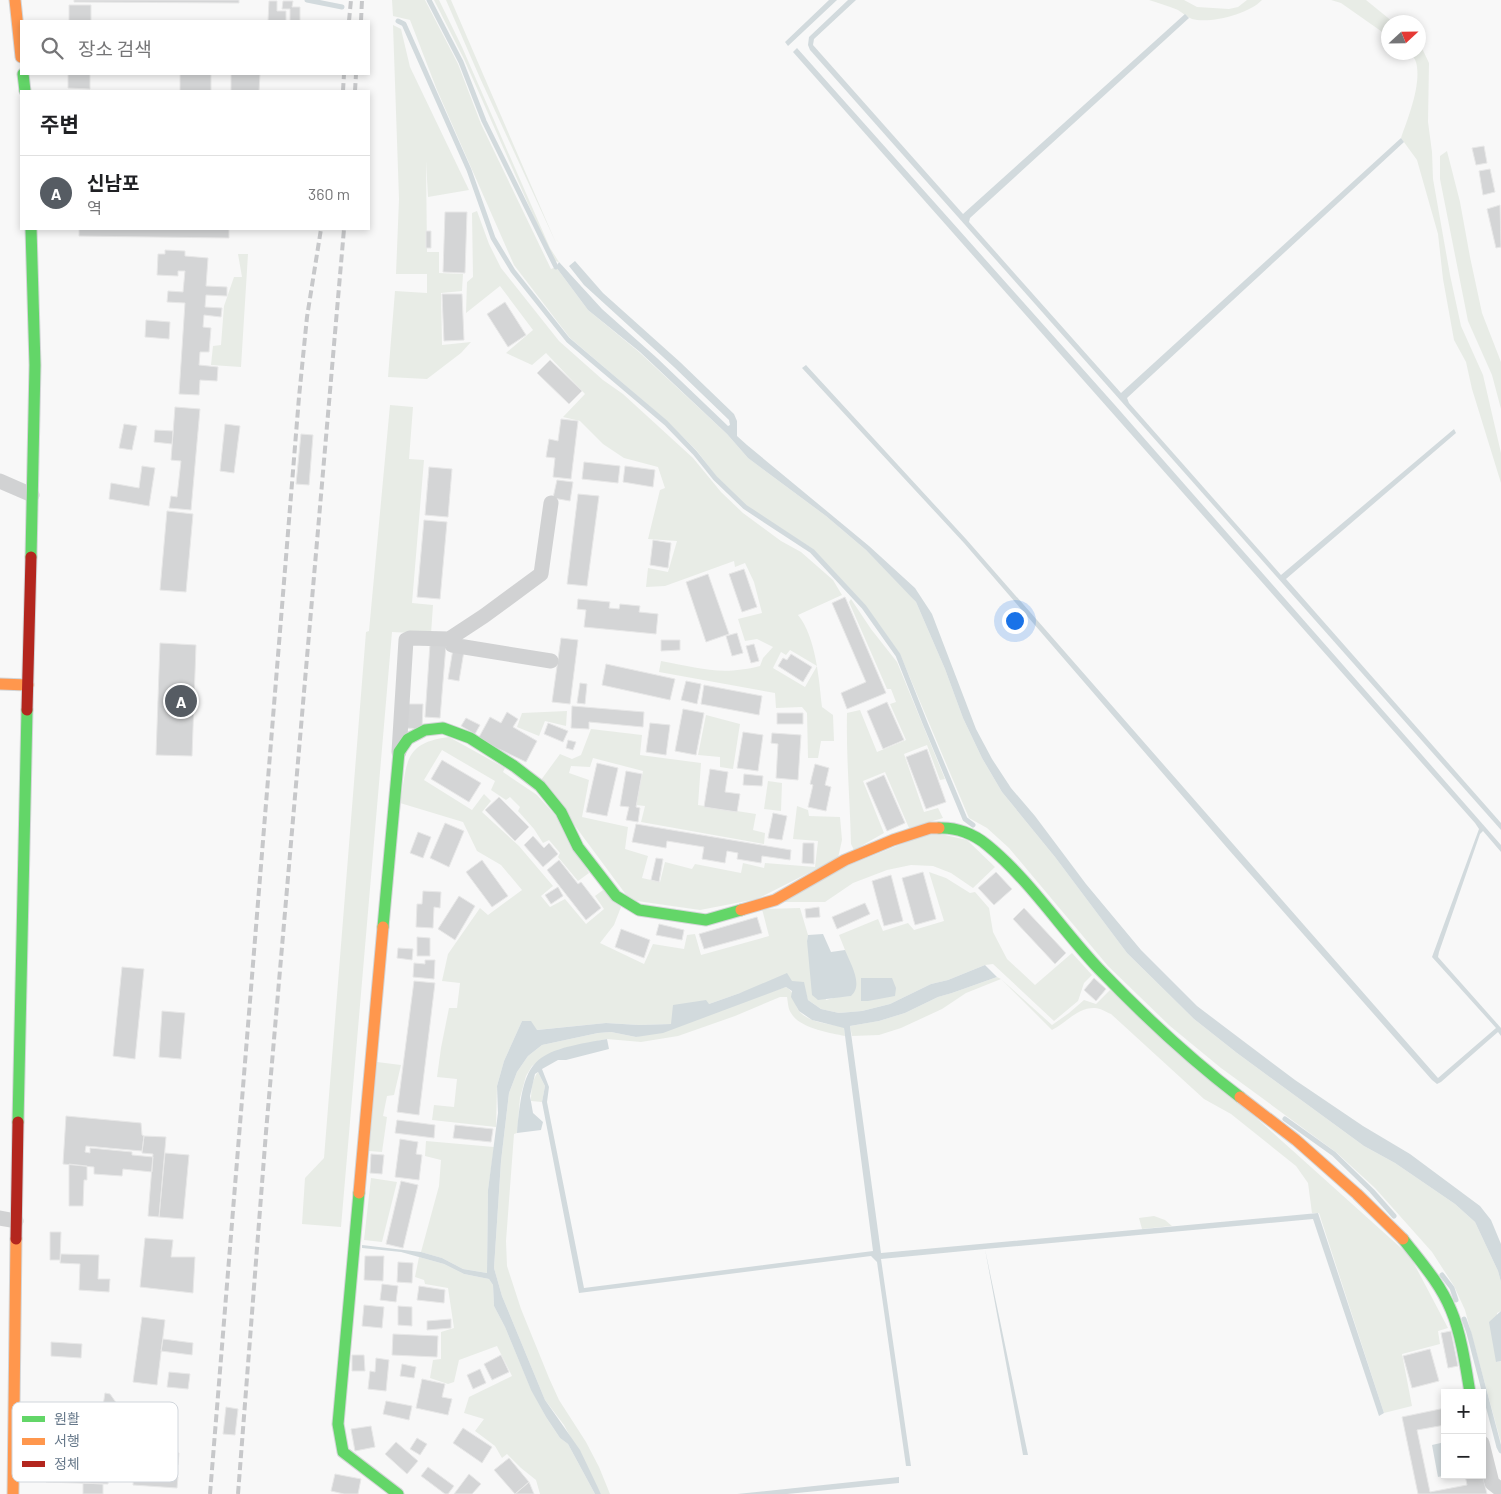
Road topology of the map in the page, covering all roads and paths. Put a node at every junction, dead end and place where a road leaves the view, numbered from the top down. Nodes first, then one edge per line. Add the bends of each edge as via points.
1 (15, 0) edge
2 (20, 48) edge
3 (23, 75) edge
4 (25, 90) edge
5 (32, 230) edge
6 (0, 481) edge
7 (32, 495) junction
8 (551, 503) dead end
9 (449, 639) junction
10 (551, 661) dead end
11 (0, 684) edge
12 (28, 685) junction
13 (399, 752) junction
14 (0, 1218) edge
15 (16, 1221) junction
16 (1469, 1389) edge
17 (14, 1402) edge
18 (1486, 1459) edge
19 (1501, 1490) edge
20 (398, 1494) edge

1 - 2 street
3 - 4 street
5 - 7 street via 35,365
6 - 7 street
7 - 12 street
8 - 9 street via 541,574
9 - 10 street via 452,645
9 - 13 street via 406,640
11 - 12 street
12 - 15 street
13 - 16 street via 408,739 425,730 443,728 470,738 540,786 561,812 578,847 616,896 639,910 706,920 775,900 845,860 893,840 930,828 948,827 966,832 1006,862 1099,969 1158,1027 1226,1086 1296,1140 1401,1237 1430,1273 1451,1310
13 - 20 street via 338,1424 343,1452
14 - 15 street
15 - 17 street
18 - 19 street via 1492,1483

